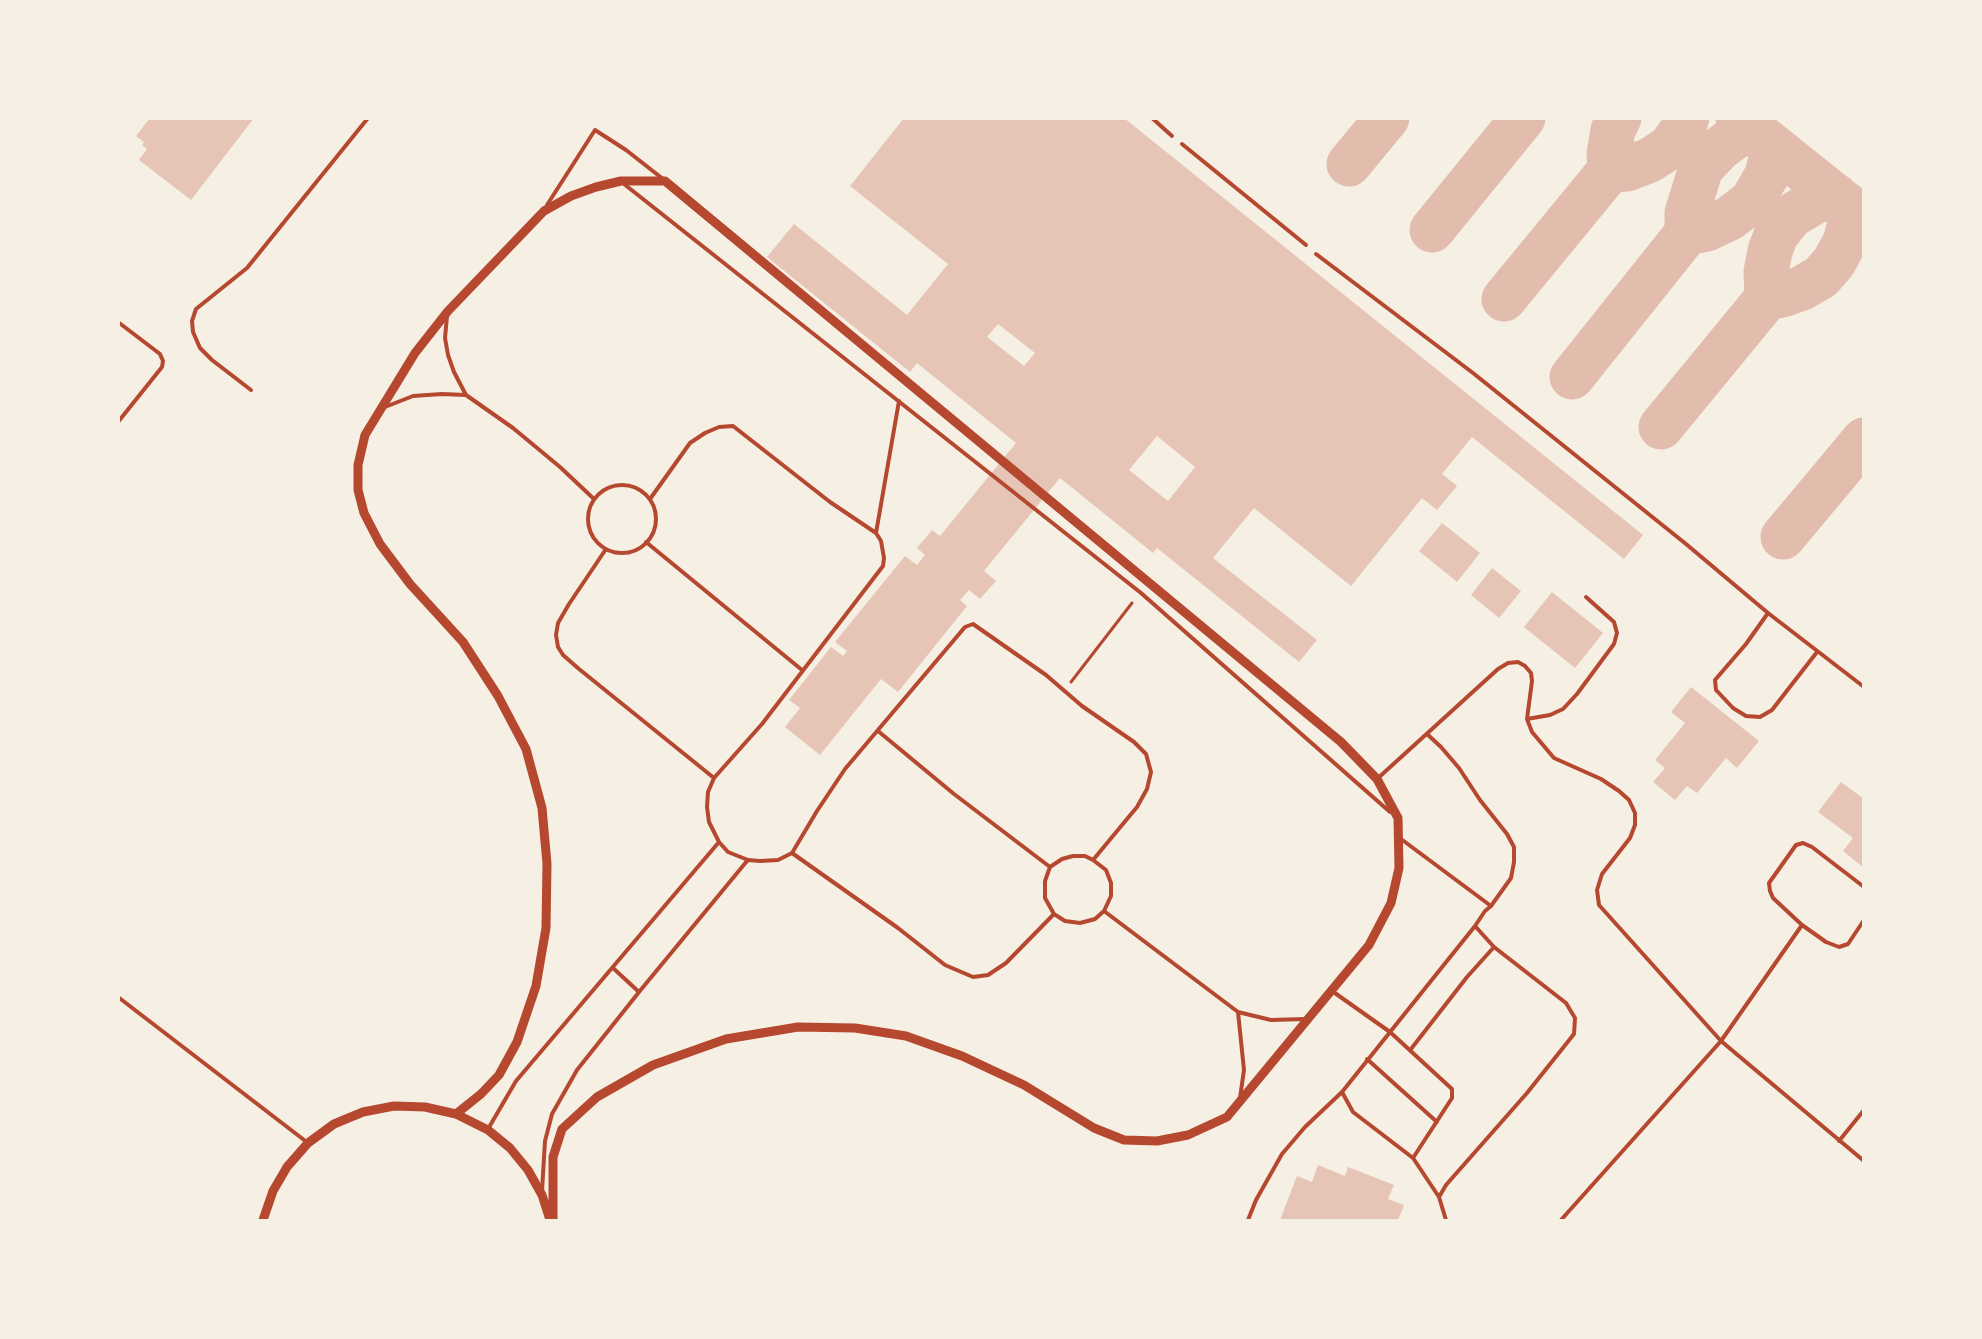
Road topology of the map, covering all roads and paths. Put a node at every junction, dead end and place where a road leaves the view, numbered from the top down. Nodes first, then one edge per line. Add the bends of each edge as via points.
1 (368, 118) edge
2 (1152, 118) edge
3 (1172, 136) dead end
4 (1182, 144) dead end
5 (621, 181) junction
6 (665, 181) junction
7 (544, 211) junction
8 (1306, 245) dead end
9 (1316, 254) dead end
10 (448, 311) junction
11 (118, 322) edge
12 (251, 390) dead end
13 (466, 395) junction
14 (899, 401) junction
15 (380, 410) junction
16 (118, 422) edge
17 (594, 499) junction
18 (650, 499) junction
19 (876, 533) junction
20 (646, 542) junction
21 (606, 549) junction
22 (1586, 597) dead end
23 (1132, 603) dead end
24 (1768, 613) junction
25 (1817, 652) junction
26 (802, 670) junction
27 (1863, 687) edge
28 (1064, 691) junction
29 (1527, 719) junction
30 (878, 731) junction
31 (1426, 734) junction
32 (714, 778) junction
33 (1377, 779) junction
34 (1398, 818) junction
35 (1398, 836) junction
36 (719, 842) junction
37 (792, 854) junction
38 (1093, 860) junction
39 (748, 861) junction
40 (1050, 867) junction
41 (1863, 887) edge
42 (1491, 906) junction
43 (1104, 911) junction
44 (1054, 914) junction
45 (1863, 920) edge
46 (1802, 925) junction
47 (1475, 926) junction
48 (1494, 947) junction
49 (613, 968) junction
50 (1332, 990) junction
51 (639, 992) junction
52 (118, 997) edge
53 (1238, 1012) junction
54 (1307, 1019) junction
55 (1390, 1032) junction
56 (1721, 1041) junction
57 (1411, 1049) junction
58 (1368, 1059) junction
59 (1342, 1092) junction
60 (1239, 1101) junction
61 (1863, 1110) edge
62 (456, 1114) junction
63 (1437, 1122) junction
64 (488, 1130) junction
65 (1839, 1141) junction
66 (308, 1143) junction
67 (1413, 1158) junction
68 (1863, 1161) edge
69 (542, 1195) junction
70 (1438, 1197) junction
71 (263, 1221) edge
72 (552, 1221) edge
73 (1248, 1221) edge
74 (1446, 1221) edge
75 (1561, 1221) edge

1 - 12 lane via 247,268 196,309 193,332 200,348
2 - 3 lane
4 - 8 lane
5 - 6 street
5 - 7 street via 571,196
5 - 14 lane
6 - 7 lane via 595,130
6 - 33 street via 1341,742
7 - 10 street
9 - 24 lane via 1483,380
10 - 13 lane via 448,355
10 - 15 street via 414,353
11 - 16 lane via 160,354 163,361
13 - 15 lane via 413,396
13 - 17 lane via 513,428
14 - 19 lane
14 - 34 lane via 1141,593
15 - 62 street via 365,435 358,465 358,490 364,513 380,544 463,642 498,696 526,749 542,808 547,864 546,928 536,986 517,1042 499,1076
17 - 18 lane via 606,488 622,484 638,488
17 - 21 lane via 587,517 592,536
18 - 19 lane via 690,443 705,433 733,426
18 - 20 lane via 656,513 655,529
19 - 26 lane via 881,541 883,566
20 - 21 lane via 620,553
20 - 26 lane
21 - 32 lane via 558,623 558,647 587,676
22 - 29 lane via 1614,622 1614,644 1563,709
23 - 28 path
24 - 25 lane
24 - 25 lane via 1715,680 1716,690 1733,708 1746,716 1760,717 1772,710
25 - 27 lane
26 - 32 lane
28 - 30 lane via 976,624 970,624
28 - 38 lane via 1134,742 1146,754 1151,772 1137,807
29 - 31 lane via 1531,673 1518,662 1508,663
29 - 56 lane via 1532,732 1554,758 1601,779 1629,800 1635,825 1630,838 1602,874 1597,890 1599,905
30 - 37 lane via 834,785
30 - 40 lane
31 - 33 lane
31 - 42 lane via 1459,768 1514,847 1511,878
32 - 36 lane via 707,807
33 - 34 street
34 - 35 street
35 - 42 lane
35 - 50 street via 1399,868 1391,903 1369,945
36 - 39 lane via 728,852
36 - 49 lane
37 - 39 lane via 778,860
37 - 44 lane via 945,965 973,977 988,975 1006,963
38 - 40 lane via 1073,856
38 - 43 lane via 1106,870 1111,883 1111,896
39 - 51 lane
40 - 44 lane via 1045,898
41 - 46 lane via 1812,847 1796,845 1769,883 1773,898
42 - 47 lane
43 - 44 lane via 1095,919 1080,923 1065,921
43 - 53 lane
45 - 46 lane via 1848,944 1839,947
46 - 56 lane
47 - 48 lane
47 - 55 lane
48 - 57 lane
48 - 70 lane via 1566,1003 1575,1018 1574,1034
49 - 51 lane
49 - 64 lane via 516,1080
50 - 54 street
50 - 55 lane
51 - 69 lane via 577,1070 552,1114 545,1141
52 - 66 lane
53 - 54 lane via 1271,1020
53 - 60 lane via 1244,1070
54 - 60 street
55 - 57 lane
55 - 58 lane
56 - 65 lane
56 - 75 lane
57 - 63 lane via 1452,1089 1452,1098
58 - 59 lane
58 - 63 lane
59 - 67 lane via 1353,1112
59 - 73 lane via 1282,1154
60 - 72 street via 1227,1117 1188,1135 1157,1141 1124,1140 1094,1128 1024,1085 962,1056 906,1036 855,1028 798,1027 726,1039 653,1065 597,1097 562,1129 554,1157
61 - 65 lane
62 - 64 street
62 - 66 street via 394,1106 363,1112 334,1124
63 - 67 lane
64 - 69 street via 516,1155
65 - 68 lane
66 - 71 street via 273,1191
67 - 70 lane
69 - 72 street
70 - 74 lane

